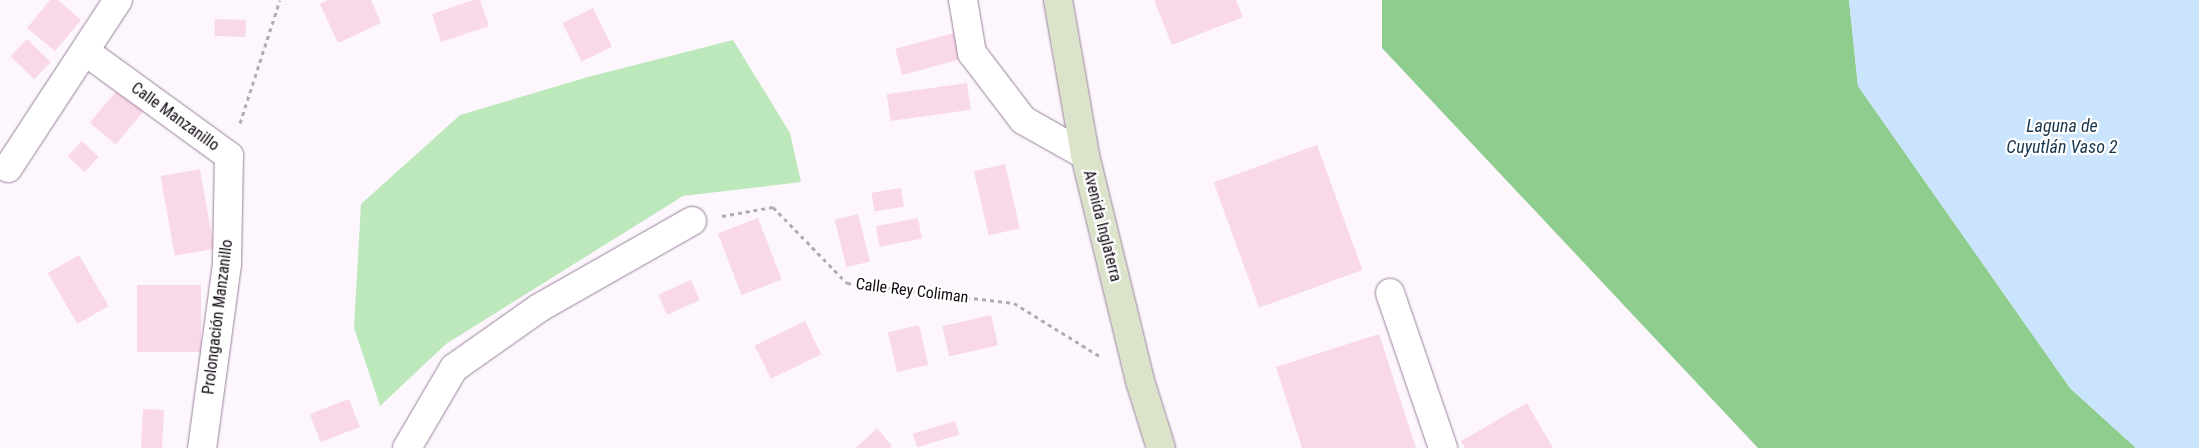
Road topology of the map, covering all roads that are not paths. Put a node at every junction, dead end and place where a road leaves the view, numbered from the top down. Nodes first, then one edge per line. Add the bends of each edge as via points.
1 (118, 0) edge
2 (963, 0) edge
3 (1058, 0) edge
4 (86, 52) junction
5 (1085, 155) junction
6 (229, 156) joint
7 (8, 168) dead end
8 (692, 221) road end
9 (1390, 293) dead end
10 (202, 448) edge
11 (408, 448) edge
12 (1161, 448) edge
13 (1442, 448) edge

1 - 4 street
2 - 5 street via 972,53 1023,120
3 - 5 main road, Avenida Inglaterra
4 - 6 street, Calle Manzanillo
4 - 7 street
5 - 12 main road, Avenida Inglaterra via 1140,381
6 - 10 street, Prolongación Manzanillo via 227,264
8 - 11 street via 538,308 454,368
9 - 13 street

